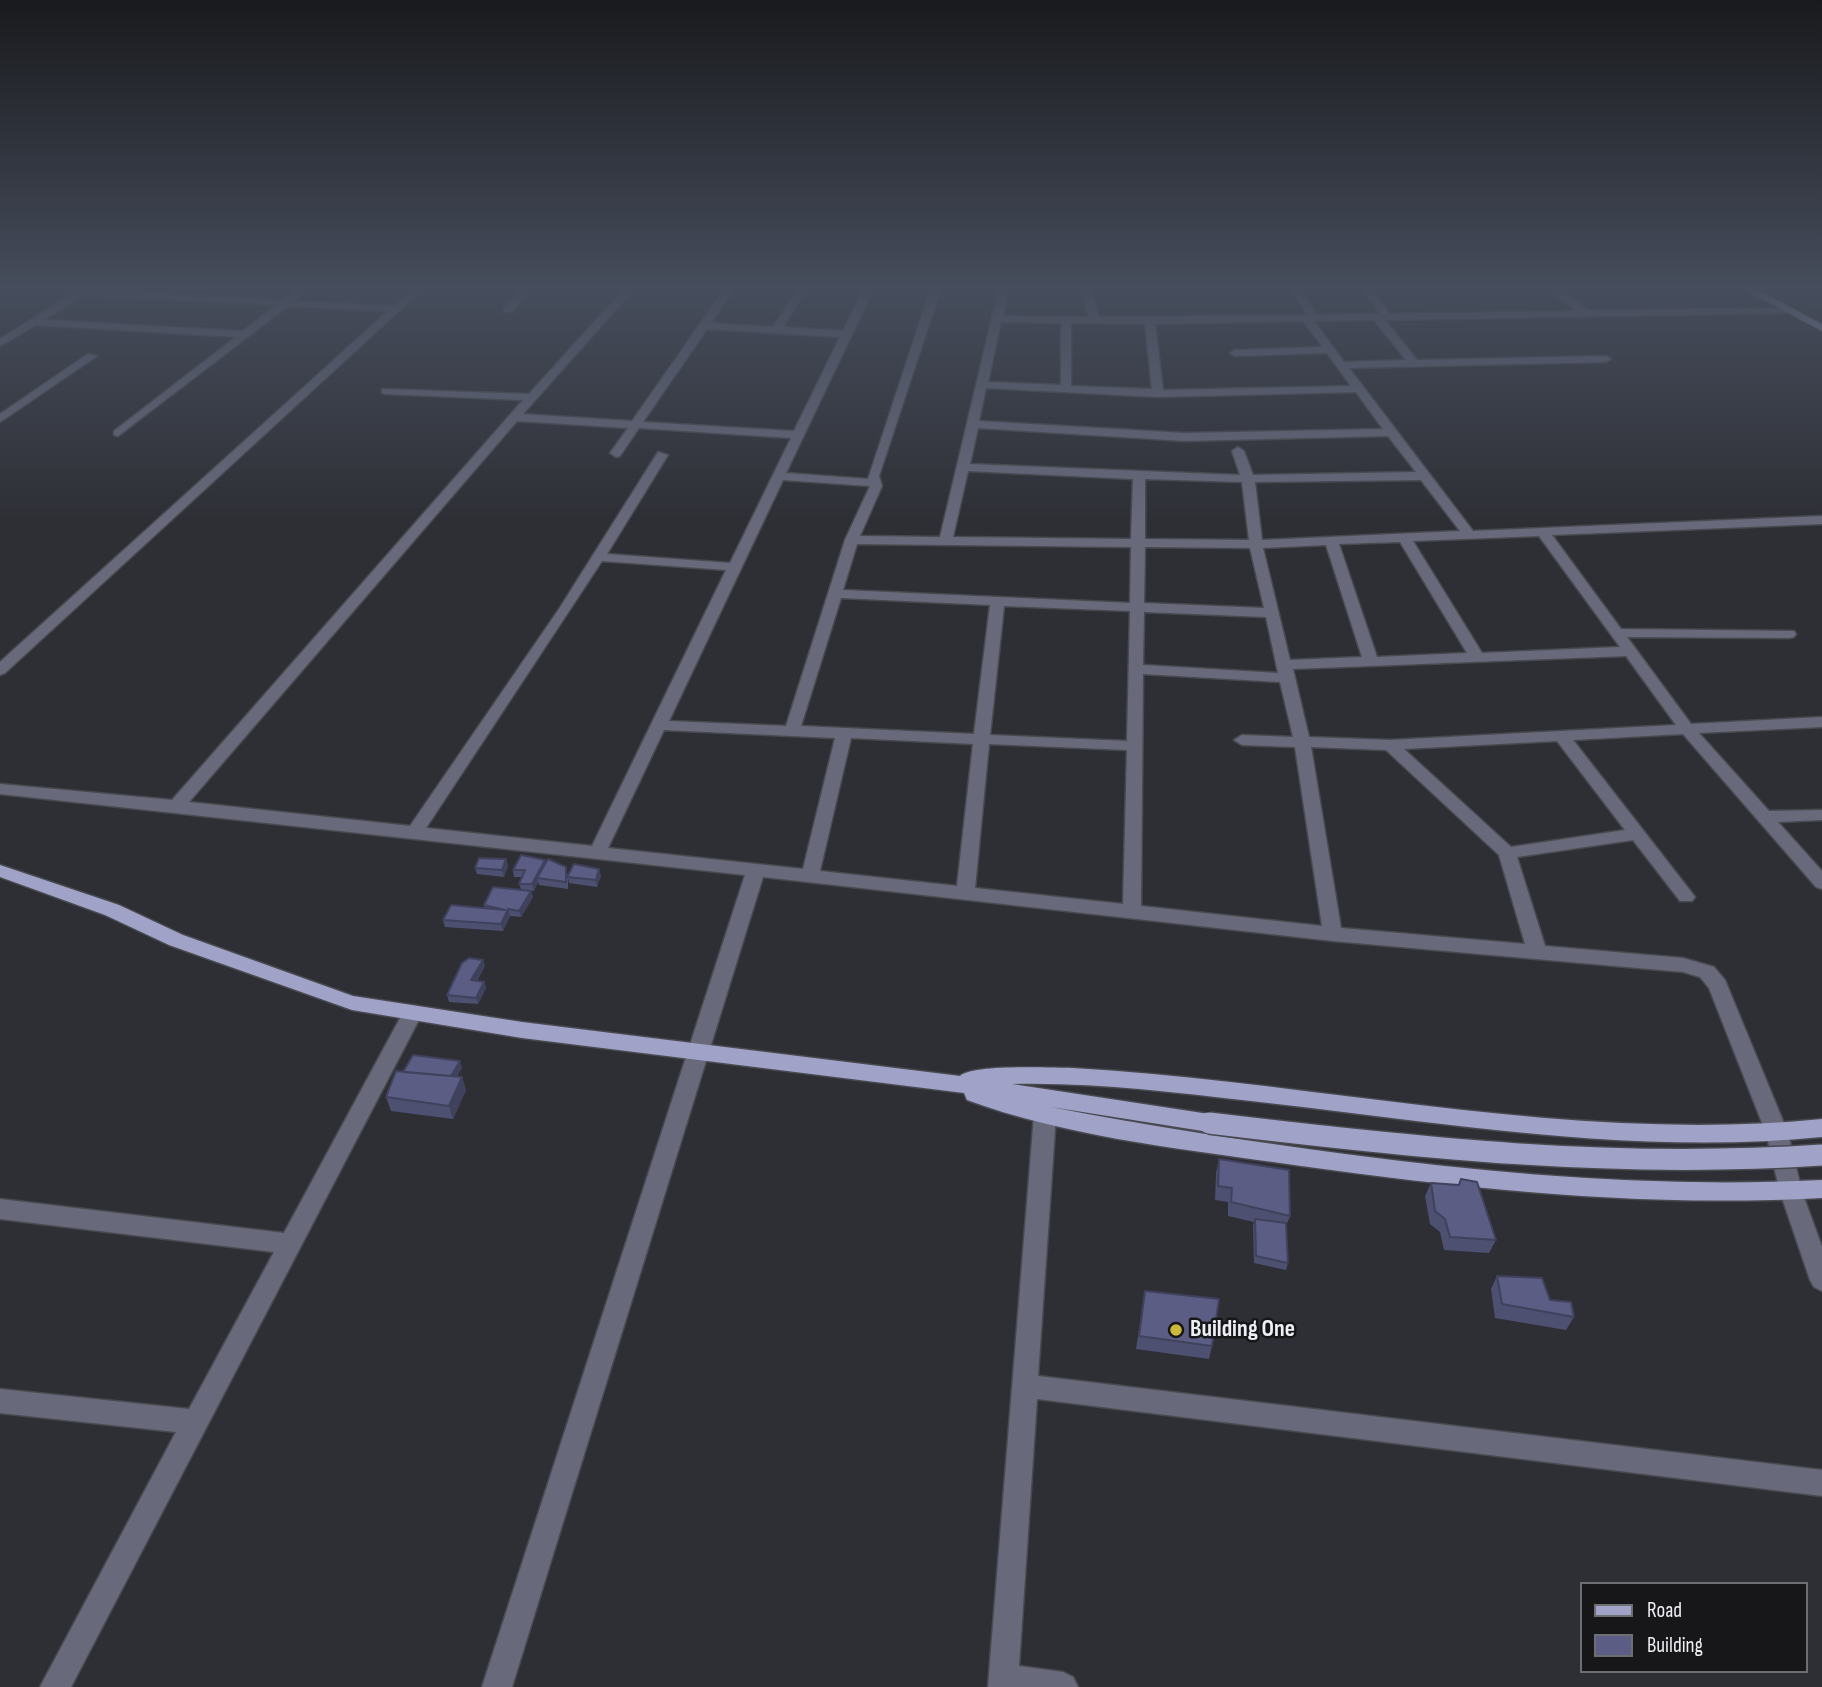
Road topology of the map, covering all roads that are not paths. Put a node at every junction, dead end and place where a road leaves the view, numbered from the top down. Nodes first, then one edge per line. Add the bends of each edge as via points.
1 (76, 367) edge
2 (204, 367) edge
3 (334, 367) edge
4 (560, 367) edge
5 (677, 367) edge
6 (831, 367) edge
7 (910, 367) edge
8 (986, 367) edge
9 (1066, 367) edge
10 (1155, 367) edge
11 (1342, 367) edge
12 (982, 385) junction
13 (1066, 389) junction
14 (1359, 389) junction
15 (386, 391) dead end
16 (1158, 394) junction
17 (533, 397) junction
18 (514, 417) junction
19 (0, 419) edge
20 (973, 424) junction
21 (636, 425) junction
22 (1392, 432) junction
23 (118, 433) dead end
24 (799, 435) junction
25 (1238, 451) dead end
26 (616, 453) dead end
27 (662, 455) dead end
28 (964, 467) junction
29 (1425, 476) junction
30 (778, 477) junction
31 (1139, 477) junction
32 (1248, 479) junction
33 (876, 483) junction
34 (1822, 520) edge
35 (1544, 533) junction
36 (1470, 536) junction
37 (1405, 539) junction
38 (852, 540) junction
39 (946, 541) junction
40 (1332, 542) junction
41 (1138, 543) junction
42 (1256, 544) junction
43 (598, 557) junction
44 (735, 567) junction
45 (835, 594) junction
46 (997, 601) junction
47 (1137, 607) junction
48 (1272, 613) junction
49 (1617, 633) junction
50 (1789, 634) dead end
51 (1630, 651) junction
52 (1477, 657) junction
53 (1371, 662) junction
54 (1136, 669) junction
55 (0, 670) edge
56 (1286, 672) junction
57 (1822, 722) edge
58 (659, 725) junction
59 (1686, 728) junction
60 (792, 731) junction
61 (844, 734) junction
62 (1562, 737) junction
63 (982, 740) junction
64 (1241, 740) dead end
65 (1302, 742) junction
66 (1390, 745) junction
67 (1135, 746) junction
68 (0, 789) edge
69 (176, 806) junction
70 (1822, 815) edge
71 (1764, 817) junction
72 (414, 833) junction
73 (1637, 834) junction
74 (597, 853) junction
75 (1507, 853) junction
76 (756, 870) junction
77 (0, 871) edge
78 (810, 876) junction
79 (1822, 883) edge
80 (965, 893) junction
81 (1686, 897) dead end
82 (1132, 913) junction
83 (1334, 934) junction
84 (1537, 952) junction
85 (412, 1014) junction
86 (698, 1052) junction
87 (945, 1082) junction
88 (1045, 1115) junction
89 (1822, 1128) edge
90 (1777, 1133) junction
91 (1822, 1156) edge
92 (1822, 1189) edge
93 (1791, 1192) junction
94 (0, 1209) edge
95 (290, 1244) junction
96 (1822, 1280) edge
97 (1025, 1386) junction
98 (0, 1401) edge
99 (195, 1422) junction
100 (1822, 1483) edge
101 (1003, 1683) edge
102 (55, 1687) edge
103 (497, 1687) edge
104 (1063, 1687) edge

1 - 19 street
2 - 23 street
3 - 55 street
4 - 17 street
5 - 21 street
6 - 24 street
7 - 33 street via 873,476
8 - 12 street
9 - 13 street
10 - 16 street
11 - 14 street
12 - 13 street
12 - 20 street
13 - 16 street
14 - 16 street
14 - 22 street
15 - 17 street
17 - 18 street
18 - 21 street
18 - 69 street
20 - 22 street via 1185,437
20 - 28 street
21 - 24 street
21 - 26 street
22 - 29 street
24 - 30 street
25 - 32 street
27 - 43 street
28 - 31 street
28 - 39 street
29 - 32 street
29 - 36 street
30 - 33 street
30 - 44 street
31 - 32 street
31 - 41 street
32 - 42 street
33 - 38 street
34 - 35 street
35 - 36 street
35 - 49 street
36 - 37 street
37 - 40 street
37 - 52 street
38 - 39 street
38 - 45 street
39 - 41 street
40 - 42 street
40 - 53 street
41 - 42 street
41 - 47 street
42 - 48 street
43 - 44 street
43 - 72 street
44 - 58 street
45 - 46 street
45 - 60 street
46 - 47 street
46 - 63 street
47 - 48 street
47 - 54 street
48 - 56 street
49 - 50 street
49 - 51 street
51 - 52 street
51 - 59 street
52 - 53 street
53 - 56 street
54 - 56 street
54 - 67 street
56 - 65 street
57 - 59 street
58 - 60 street
58 - 74 street
59 - 62 street
59 - 71 street
60 - 61 street
61 - 63 street
61 - 78 street
62 - 66 street
62 - 73 street
63 - 67 street
63 - 80 street
64 - 65 street
65 - 66 street
65 - 83 street
66 - 75 street
67 - 82 street
68 - 69 street
69 - 72 street
70 - 71 street
71 - 79 street
72 - 74 street
73 - 75 street
73 - 81 street
74 - 76 street
75 - 84 street
76 - 78 street
76 - 86 street
77 - 85 main road via 111,910 314,992
78 - 80 street
80 - 82 street
82 - 83 street
83 - 84 street
84 - 90 street via 1683,965 1707,972 1718,985
85 - 86 main road
85 - 95 street
86 - 87 main road
86 - 103 street
87 - 88 main road
87 - 90 main road via 1014,1074 1097,1076 1505,1121 1640,1132
87 - 91 main road, bridge via 1209,1123 1499,1154 1615,1161
88 - 93 main road via 1354,1165 1519,1183 1666,1192
88 - 97 street
89 - 90 main road
90 - 93 street
92 - 93 main road
93 - 96 street
94 - 95 street
95 - 99 street
97 - 100 street
97 - 101 street
98 - 99 street
99 - 102 street
101 - 104 street

